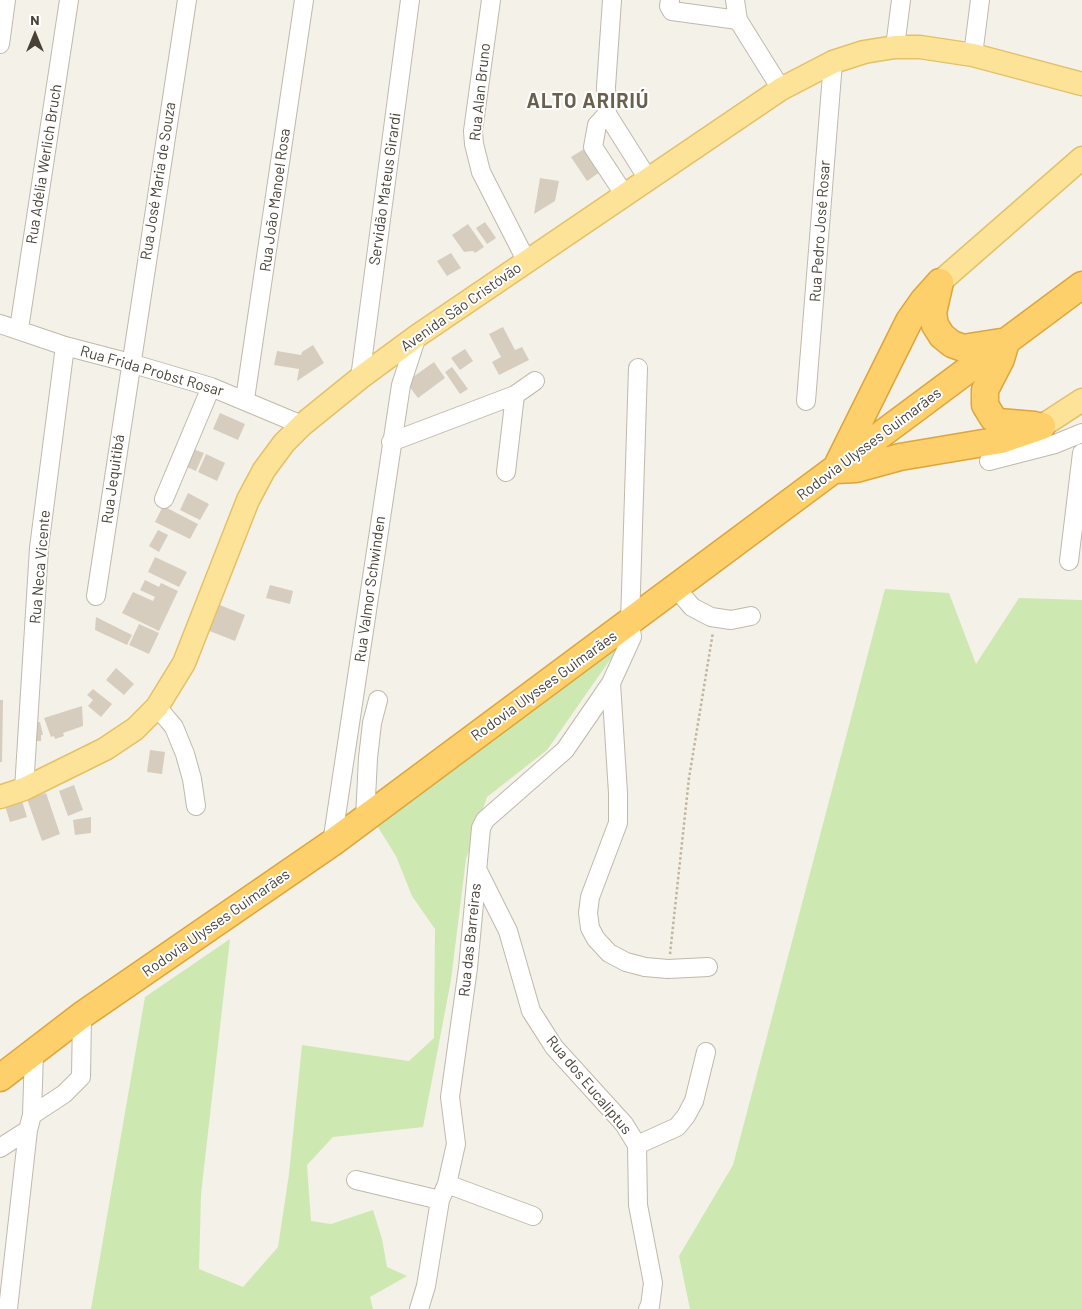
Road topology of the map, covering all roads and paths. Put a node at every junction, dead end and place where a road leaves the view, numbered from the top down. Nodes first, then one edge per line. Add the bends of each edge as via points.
1 (6, 0) edge
2 (69, 0) edge
3 (187, 0) edge
4 (304, 0) edge
5 (410, 0) edge
6 (491, 0) edge
7 (612, 0) edge
8 (670, 0) edge
9 (735, 0) edge
10 (901, 0) edge
11 (980, 0) edge
12 (738, 20) junction
13 (0, 44) edge
14 (895, 47) junction
15 (973, 55) junction
16 (833, 62) junction
17 (1082, 84) edge
18 (780, 89) junction
19 (607, 114) junction
20 (1082, 158) edge
21 (648, 179) junction
22 (624, 194) junction
23 (526, 262) junction
24 (940, 282) junction
25 (1082, 285) edge
26 (0, 324) edge
27 (19, 329) junction
28 (417, 336) junction
29 (1007, 341) junction
30 (65, 346) junction
31 (130, 363) junction
32 (638, 368) dead end
33 (360, 378) junction
34 (535, 381) dead end
35 (211, 387) junction
36 (515, 395) junction
37 (245, 399) junction
38 (1082, 400) edge
39 (806, 401) dead end
40 (302, 424) junction
41 (1042, 426) junction
42 (1082, 433) edge
43 (391, 442) junction
44 (1082, 453) edge
45 (989, 461) dead end
46 (836, 470) junction
47 (506, 472) dead end
48 (164, 499) dead end
49 (1069, 561) dead end
50 (676, 588) junction
51 (96, 596) dead end
52 (751, 616) dead end
53 (716, 618) junction
54 (630, 622) junction
55 (611, 683) junction
56 (378, 700) dead end
57 (157, 707) junction
58 (24, 789) junction
59 (0, 797) edge
60 (196, 806) dead end
61 (365, 818) junction
62 (332, 843) junction
63 (478, 872) junction
64 (708, 967) dead end
65 (668, 969) junction
66 (82, 1015) junction
67 (34, 1052) junction
68 (706, 1052) dead end
69 (0, 1078) edge
70 (30, 1122) junction
71 (637, 1145) junction
72 (0, 1148) edge
73 (356, 1180) dead end
74 (444, 1192) junction
75 (533, 1216) dead end
76 (8, 1309) edge
77 (419, 1309) edge
78 (648, 1309) edge

1 - 13 street
2 - 27 street, Rua Adélia Werlich Bruch
3 - 31 street, Rua José Maria de Souza
4 - 37 street, Rua João Manoel Rosa
5 - 33 street, Servidão Mateus Girardi
6 - 23 street, Rua Alan Bruno via 473,131 474,144 481,172
7 - 19 street
8 - 12 street via 672,11
9 - 12 street
10 - 14 street
11 - 15 street
12 - 18 street
14 - 15 main road, Avenida São Cristóvão via 920,47
14 - 16 main road, Avenida São Cristóvão
15 - 17 main road, Avenida São Cristóvão
16 - 18 main road, Avenida São Cristóvão
16 - 39 street, Rua Pedro José Rosar
18 - 21 main road, Avenida São Cristóvão
19 - 21 street
19 - 22 street via 597,125 592,147
20 - 24 main road
21 - 22 main road, Avenida São Cristóvão
22 - 23 main road, Avenida São Cristóvão
23 - 28 main road, Avenida São Cristóvão
24 - 29 highway via 933,313 935,325 942,336 963,348
24 - 46 highway via 909,321
25 - 29 highway, Rodovia Ulysses Guimarães
26 - 27 street, Rua Frida Probst Rosar
27 - 30 street, Rua Frida Probst Rosar
28 - 33 main road, Avenida São Cristóvão
28 - 43 street, Rua Valmor Schwinden via 401,385
29 - 41 highway via 985,390 985,405 999,422
29 - 46 highway, Rodovia Ulysses Guimarães
30 - 31 street, Rua Frida Probst Rosar
30 - 58 street, Rua Neca Vicente via 39,548
31 - 35 street, Rua Frida Probst Rosar
31 - 51 street, Rua Jequitibá
32 - 54 street, Rua das Barreiras
33 - 40 main road, Avenida São Cristóvão
34 - 36 street
35 - 37 street, Rua Frida Probst Rosar
35 - 48 street
36 - 43 street
36 - 47 street
37 - 40 street, Rua Frida Probst Rosar
38 - 41 main road
40 - 57 main road, Avenida São Cristóvão via 264,470 248,500 184,663
41 - 46 highway via 1001,440 900,457 856,469
42 - 45 street via 1055,444
43 - 62 street, Rua Valmor Schwinden
44 - 49 street
46 - 50 highway, Rodovia Ulysses Guimarães
50 - 53 street via 692,608
50 - 54 highway, Rodovia Ulysses Guimarães
52 - 53 street via 731,620
53 - 65 path via 689,778
54 - 55 street, Rua das Barreiras via 632,637
54 - 61 highway, Rodovia Ulysses Guimarães
55 - 63 street, Rua das Barreiras via 566,750 485,820 479,836
55 - 65 street via 618,823 590,897 590,928 609,953 626,962
56 - 61 street via 368,758
57 - 58 main road, Avenida São Cristóvão via 135,729 105,749
57 - 60 street via 174,727 185,754
58 - 59 main road, Avenida São Cristóvão
61 - 62 highway, Rodovia Ulysses Guimarães
62 - 66 highway, Rodovia Ulysses Guimarães
63 - 71 street, Rua dos Eucaliptus via 508,931 531,1011 554,1047 624,1124
63 - 74 street, Rua das Barreiras via 450,1097 456,1144
64 - 65 street
66 - 67 highway, Rodovia Ulysses Guimarães
66 - 70 street via 81,1077
67 - 69 highway, Rodovia Ulysses Guimarães
67 - 70 street
68 - 71 street via 694,1100 686,1116 677,1127
70 - 72 street
70 - 76 street
71 - 78 street, Rua dos Eucaliptus via 638,1205 653,1282
73 - 74 street
74 - 75 street
74 - 77 street, Rua das Barreiras

